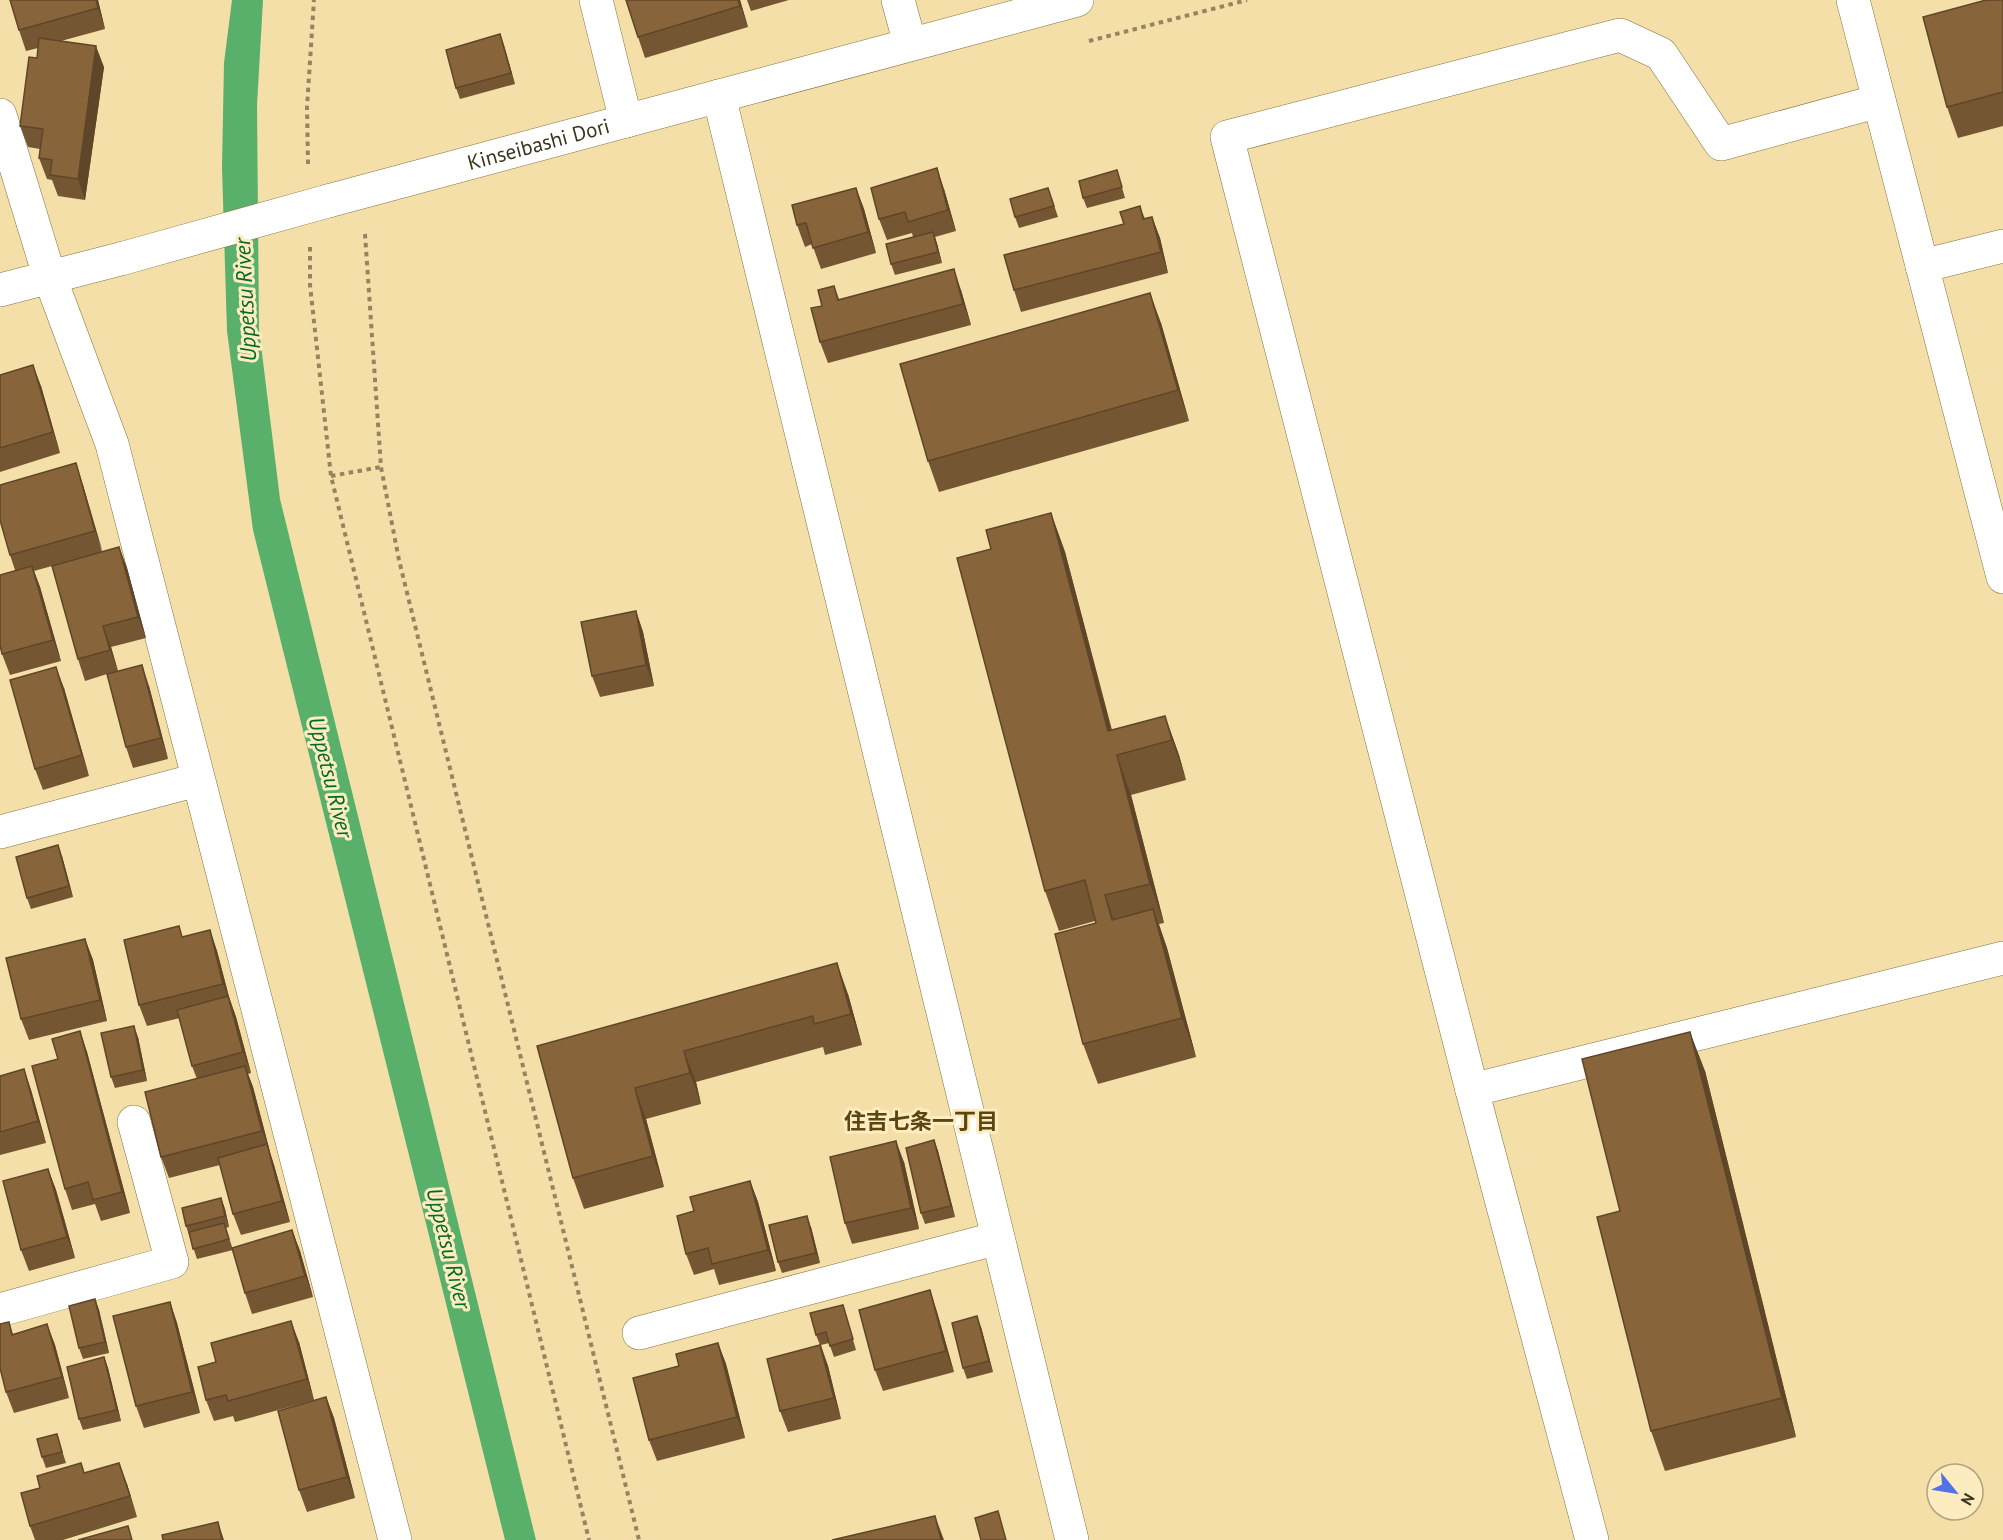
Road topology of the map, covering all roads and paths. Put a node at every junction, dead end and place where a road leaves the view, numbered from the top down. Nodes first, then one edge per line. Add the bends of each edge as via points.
1 (314, 0) edge
2 (596, 0) edge
3 (898, 0) edge
4 (1077, 0) edge
5 (1247, 0) edge
6 (1853, 0) edge
7 (1086, 42) dead end
8 (909, 44) junction
9 (719, 96) junction
10 (1879, 101) junction
11 (0, 115) edge
12 (626, 121) junction
13 (308, 166) dead end
14 (365, 231) dead end
15 (309, 237) dead end
16 (2003, 246) edge
17 (1922, 266) junction
18 (49, 275) junction
19 (0, 290) edge
20 (381, 468) junction
21 (331, 476) junction
22 (2003, 577) edge
23 (197, 780) junction
24 (0, 832) edge
25 (2003, 958) edge
26 (1472, 1090) junction
27 (134, 1122) dead end
28 (998, 1238) junction
29 (0, 1310) edge
30 (639, 1334) dead end
31 (395, 1540) edge
32 (589, 1540) edge
33 (639, 1540) edge
34 (1072, 1540) edge
35 (1592, 1540) edge

1 - 13 path via 307,107
2 - 12 street
3 - 8 street
4 - 8 street, Kinseibashi Dori
5 - 7 path
6 - 10 street
8 - 9 street, Kinseibashi Dori
9 - 12 street, Kinseibashi Dori
9 - 28 street
10 - 17 street
10 - 26 street via 1721,144 1661,54 1620,35 1227,137
11 - 18 street
12 - 18 street, Kinseibashi Dori, bridge
14 - 20 path
15 - 21 path via 310,285
16 - 17 street
17 - 22 street
18 - 19 street, Kinseibashi Dori
18 - 23 street via 112,444
20 - 21 path
20 - 33 path via 399,560
21 - 32 path
23 - 24 street
23 - 31 street
25 - 26 street
26 - 35 street
27 - 29 street via 172,1262
28 - 30 street
28 - 34 street

